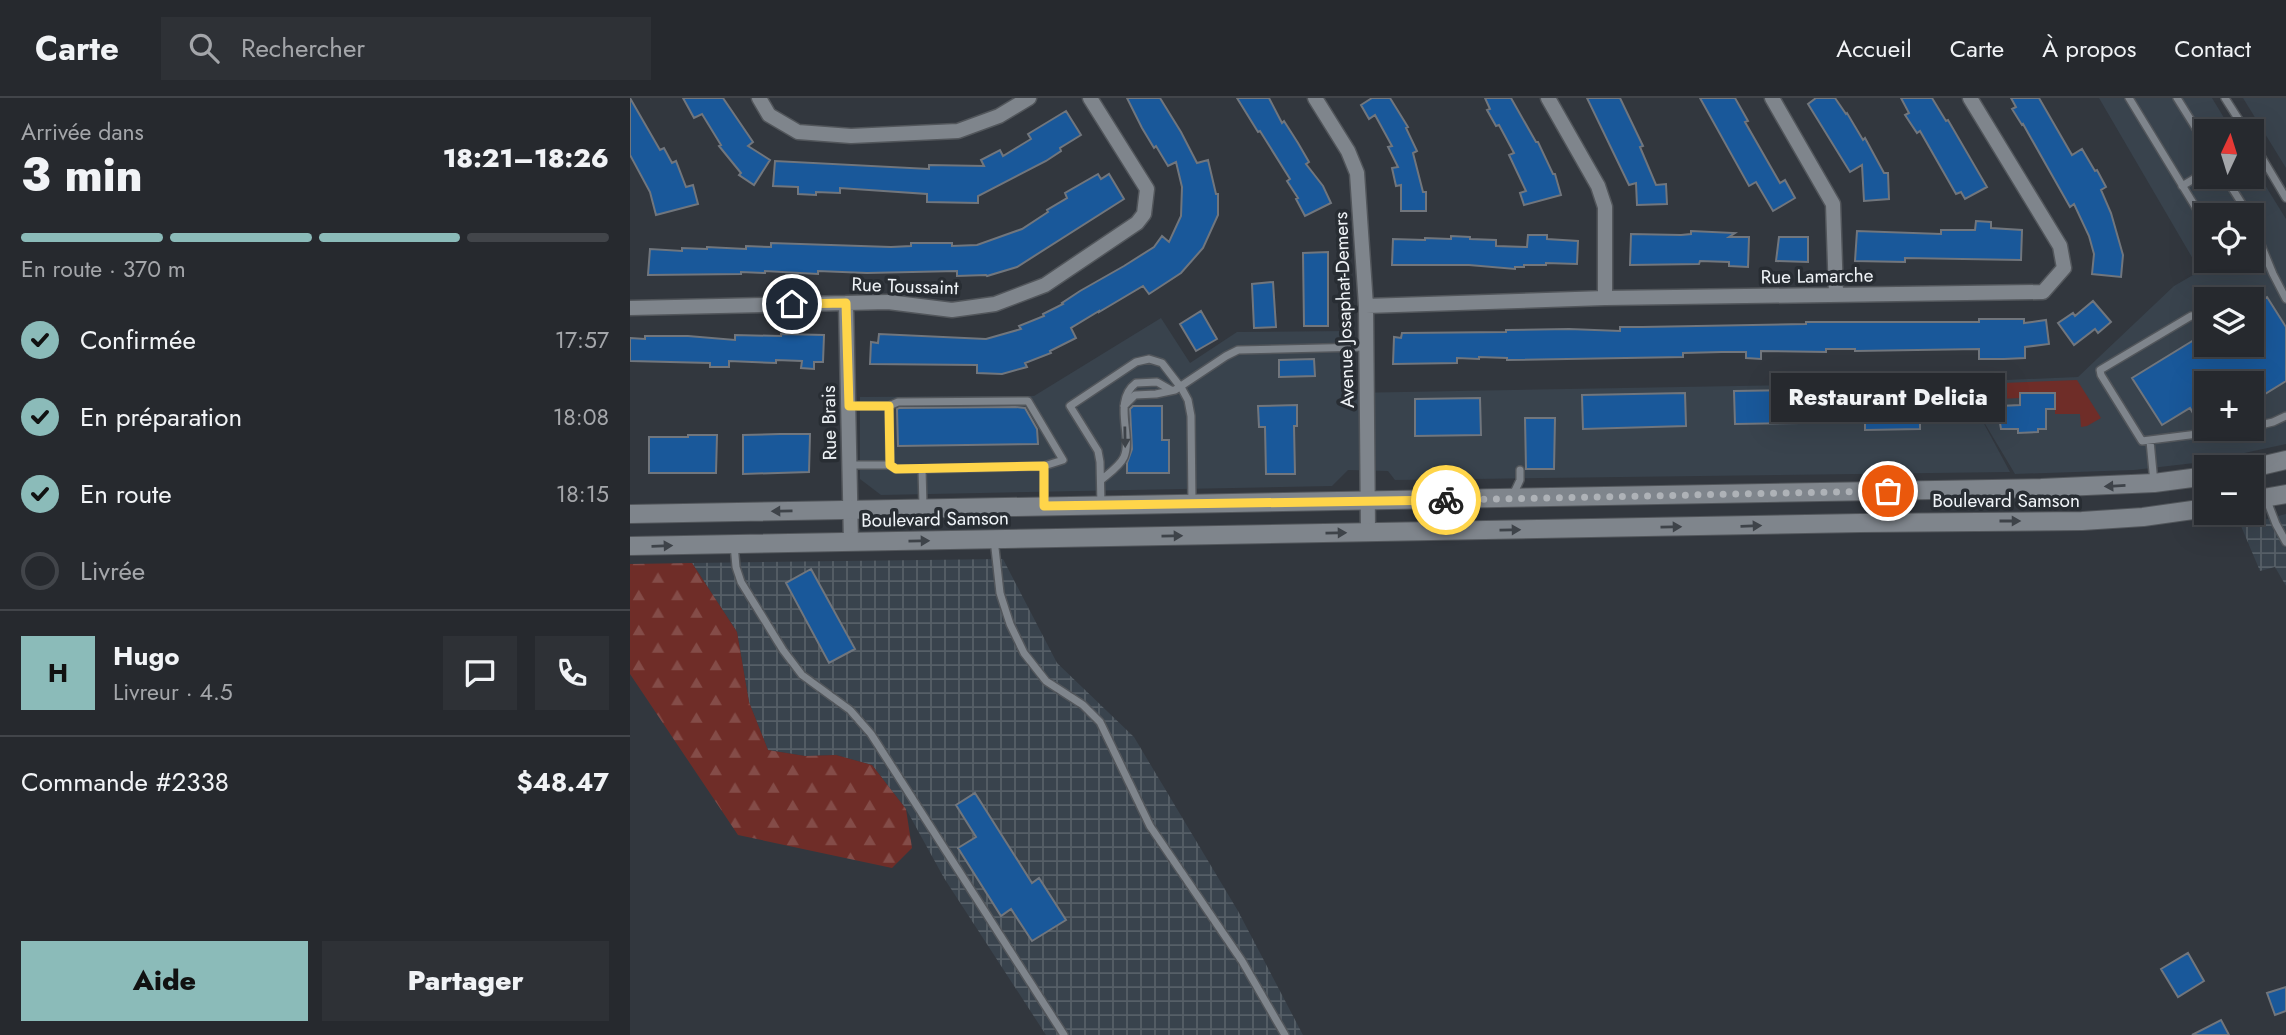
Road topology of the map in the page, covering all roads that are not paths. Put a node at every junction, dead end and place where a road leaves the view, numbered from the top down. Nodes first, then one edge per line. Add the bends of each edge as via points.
1 (760, 98) edge
2 (1029, 98) edge
3 (1090, 98) edge
4 (1315, 98) edge
5 (1548, 98) edge
6 (1772, 98) edge
7 (1970, 98) edge
8 (2129, 98) edge
9 (2177, 98) edge
10 (2225, 98) edge
11 (2238, 119) edge
12 (2194, 125) edge
13 (2264, 162) edge
14 (2194, 179) edge
15 (2182, 186) junction
16 (2286, 198) edge
17 (2194, 205) edge
18 (2264, 250) edge
19 (1836, 295) junction
20 (1605, 298) junction
21 (2286, 299) edge
22 (846, 303) junction
23 (1366, 306) junction
24 (630, 308) edge
25 (2191, 316) dead end
26 (1366, 347) junction
27 (1180, 386) junction
28 (1171, 390) junction
29 (849, 406) junction
30 (889, 406) junction
31 (1125, 406) junction
32 (2286, 416) edge
33 (2264, 424) edge
34 (2194, 435) edge
35 (2150, 441) junction
36 (2286, 460) edge
37 (890, 465) junction
38 (2264, 465) edge
39 (849, 466) junction
40 (1044, 466) junction
41 (922, 469) junction
42 (1520, 470) dead end
43 (2194, 478) edge
44 (1101, 480) junction
45 (2154, 483) junction
46 (2286, 494) edge
47 (1511, 498) junction
48 (2264, 498) edge
49 (1368, 501) junction
50 (1192, 504) junction
51 (1101, 505) junction
52 (1044, 506) junction
53 (2264, 506) edge
54 (923, 509) junction
55 (850, 510) junction
56 (2194, 510) edge
57 (630, 514) edge
58 (1368, 532) junction
59 (994, 539) junction
60 (851, 542) junction
61 (2286, 542) edge
62 (734, 544) junction
63 (630, 546) edge
64 (1063, 1035) edge
65 (1285, 1035) edge

1 - 2 street via 769,115 798,131 851,136 958,131 999,116
3 - 22 street, Rue Toussaint via 1147,189 1144,214 1137,223 1045,285 995,304 953,310 888,302
4 - 23 street, Avenue Josaphat-Demers via 1357,173
5 - 20 street via 1598,186 1605,207
6 - 19 street via 1833,204
7 - 19 street, Rue Lamarche via 2060,246 2064,268 2043,292
8 - 15 lane
9 - 12 lane
10 - 11 lane
13 - 16 lane
14 - 15 lane
15 - 17 lane
18 - 21 lane
19 - 20 street, Rue Lamarche
20 - 23 street, Rue Lamarche
22 - 24 street, Rue Toussaint
22 - 29 street, Rue Brais
23 - 26 street, Avenue Josaphat-Demers
25 - 35 lane via 2100,370 2141,441
26 - 27 lane via 1238,350
26 - 49 street, Avenue Josaphat-Demers
27 - 28 lane
27 - 44 lane via 1165,365 1145,359 1070,406 1098,451
27 - 50 lane via 1191,416
28 - 31 lane via 1135,395
28 - 31 lane via 1157,382 1136,383
29 - 30 lane
29 - 39 street, Rue Brais
30 - 37 lane
30 - 40 lane via 898,402 1028,401 1063,460
31 -> 44 lane via 1125,455
32 - 33 lane
34 - 35 lane
35 - 45 lane
36 - 38 street
37 - 39 lane
37 - 41 lane
39 - 55 street, Rue Brais
40 - 41 lane
40 - 52 lane
41 - 54 lane
42 - 47 lane
43 - 45 street, Boulevard Samson
44 - 51 lane
45 -> 47 street, Boulevard Samson
46 - 48 street
47 - 49 street, Boulevard Samson
49 - 50 street, Boulevard Samson
49 - 58 street, Avenue Josaphat-Demers
50 - 51 street, Boulevard Samson
51 - 52 street, Boulevard Samson
52 - 54 street, Boulevard Samson
53 - 61 lane
54 - 55 street, Boulevard Samson
55 -> 57 street, Boulevard Samson
55 - 60 street, Rue Brais
58 -> 56 street, Boulevard Samson via 2082,521
59 -> 58 street, Boulevard Samson
60 -> 59 street, Boulevard Samson
59 - 65 lane via 1000,593 1024,653 1046,681 1100,722 1150,826 1242,961
60 - 62 street, Boulevard Samson
63 -> 62 street, Boulevard Samson
62 - 64 lane via 741,582 783,650 802,675 850,710 871,734

